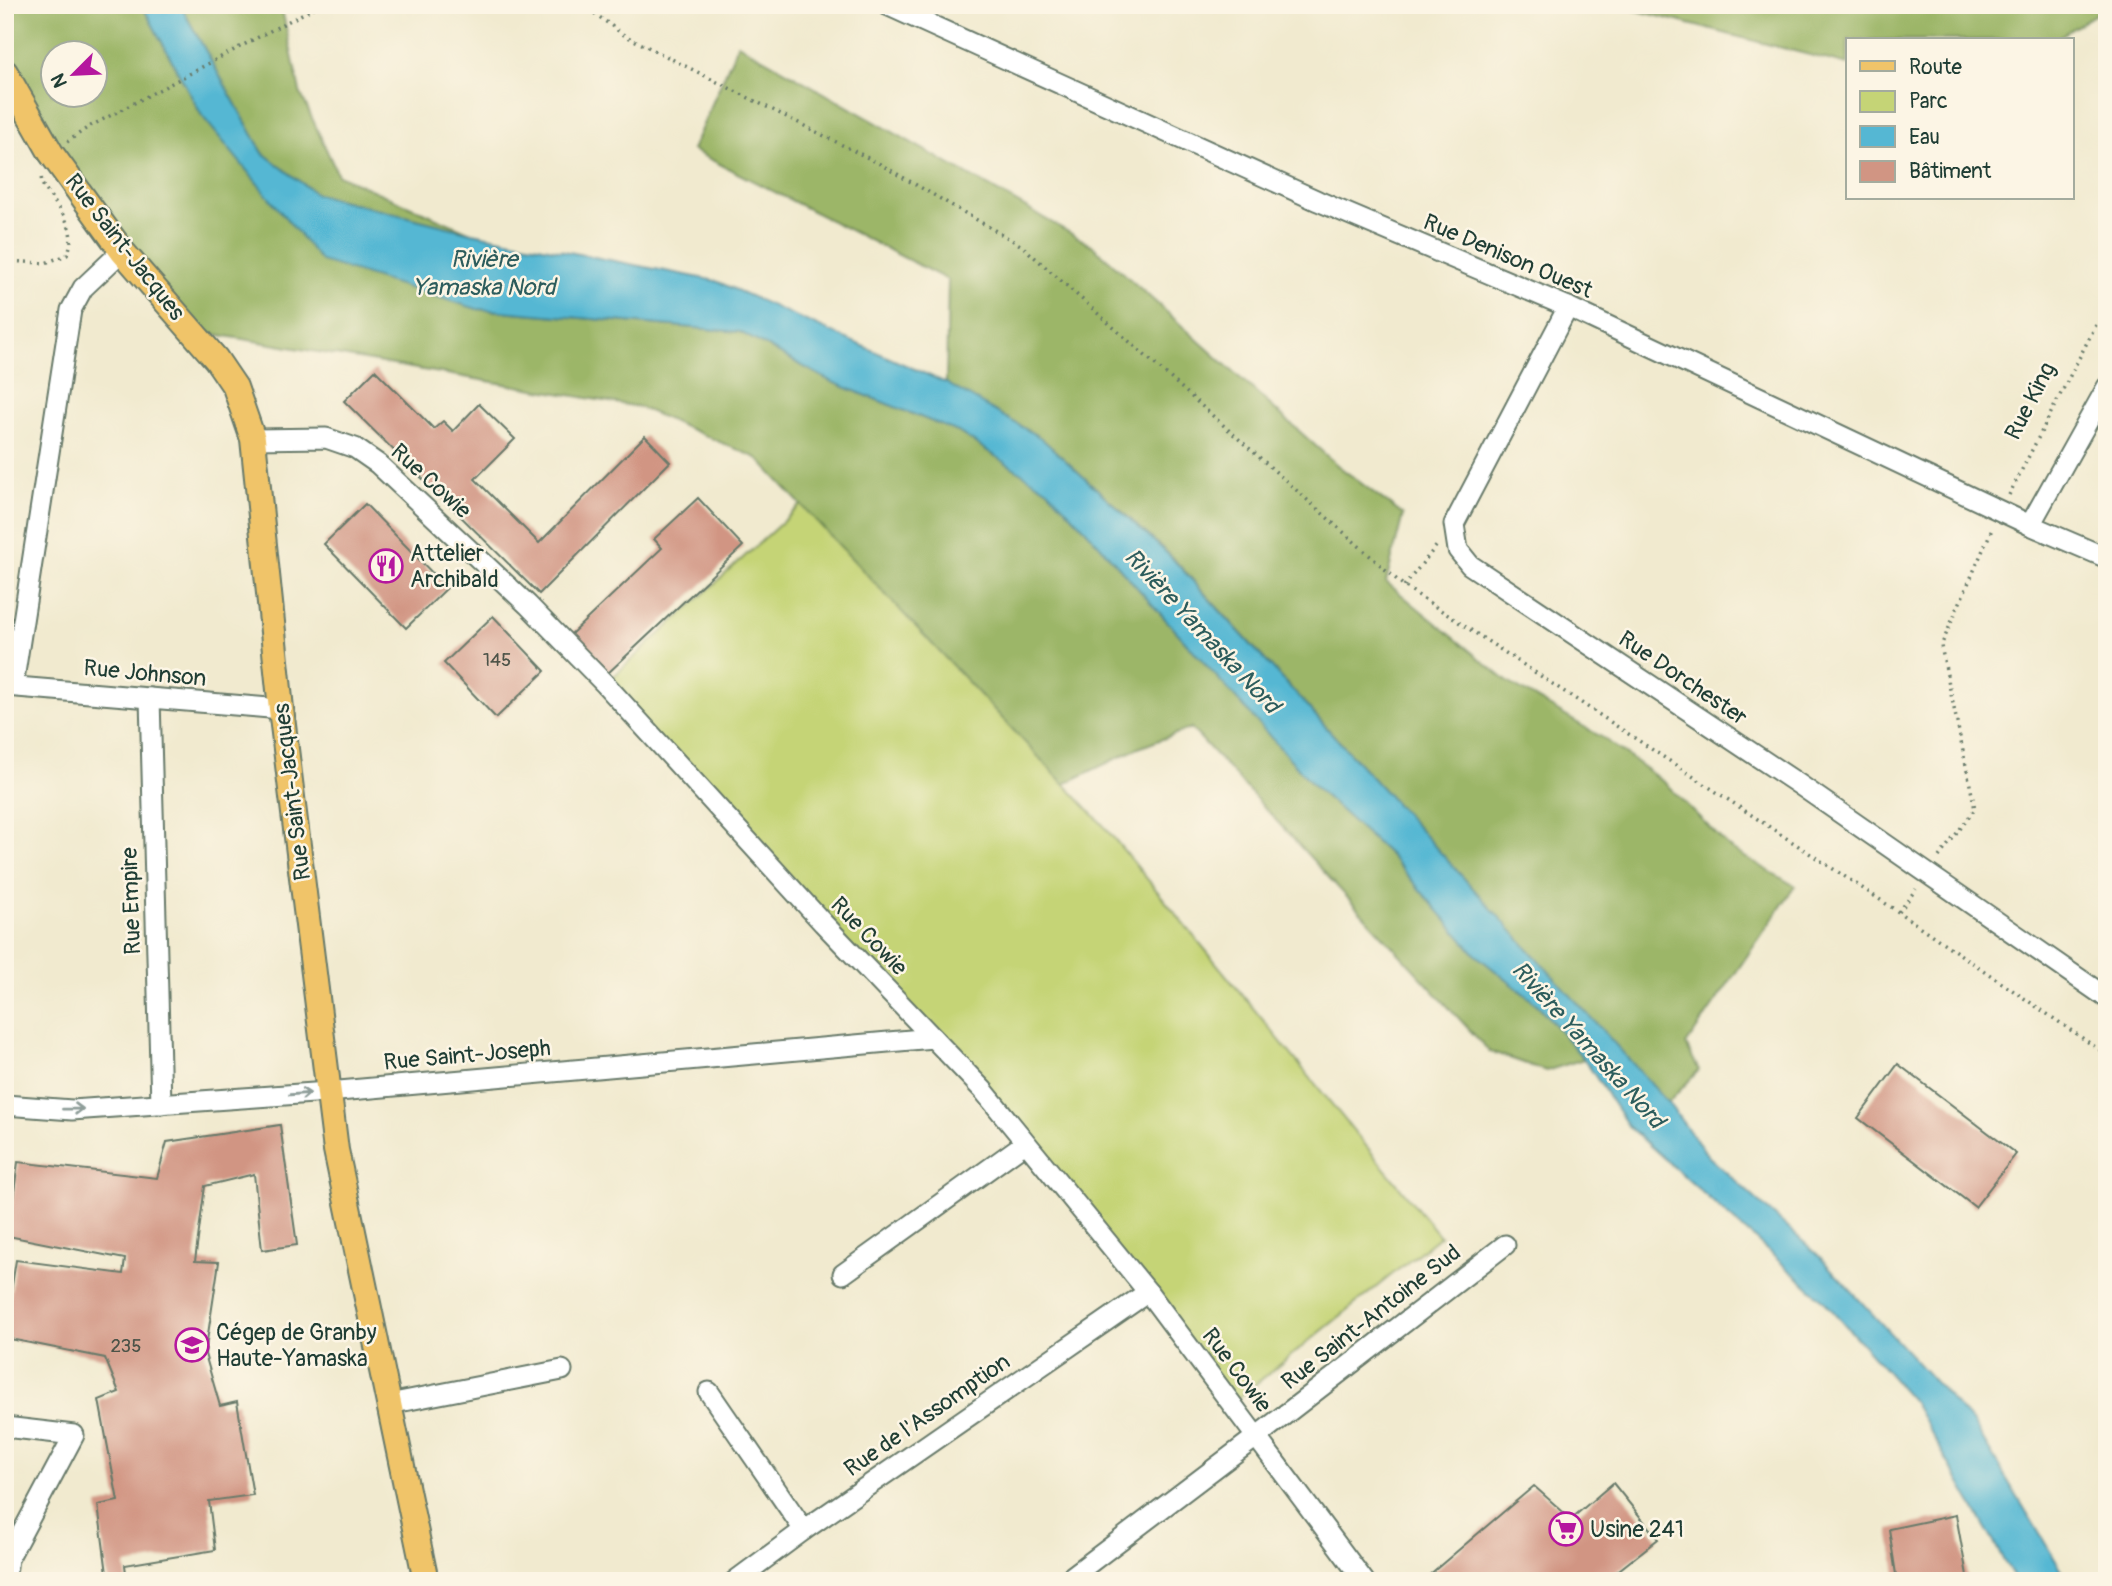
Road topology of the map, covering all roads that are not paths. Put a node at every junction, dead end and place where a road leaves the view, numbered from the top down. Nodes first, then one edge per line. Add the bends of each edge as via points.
1 (887, 5) edge
2 (5, 72) edge
3 (122, 251) junction
4 (1568, 307) junction
5 (2106, 392) edge
6 (253, 439) junction
7 (2030, 525) junction
8 (2107, 558) edge
9 (9, 686) edge
10 (150, 698) junction
11 (281, 709) junction
12 (2107, 998) edge
13 (933, 1038) junction
14 (328, 1091) junction
15 (161, 1104) junction
16 (5, 1105) edge
17 (1025, 1143) junction
18 (1505, 1245) dead end
19 (843, 1274) dead end
20 (1148, 1292) junction
21 (562, 1370) dead end
22 (709, 1392) dead end
23 (389, 1404) junction
24 (5, 1427) edge
25 (1256, 1437) junction
26 (804, 1530) junction
27 (5, 1581) edge
28 (426, 1581) edge
29 (735, 1581) edge
30 (1066, 1581) edge
31 (1364, 1581) edge

1 - 4 street, Rue Denison Ouest via 1318,201
2 - 3 main road, Rue Saint-Jacques via 51,153
3 - 6 main road, Rue Saint-Jacques via 216,359 235,387
3 - 9 street via 83,288 71,310
4 - 7 street, Rue Denison Ouest
4 - 12 street, Rue Dorchester via 1454,524 1458,550 1470,565 1800,785
5 - 7 street
6 - 11 main road, Rue Saint-Jacques
6 - 13 street, Rue Cowie via 326,438 355,448 378,464 605,684
7 - 8 street, Rue Denison Ouest
9 - 10 street, Rue Johnson
10 - 11 street, Rue Johnson
10 - 15 street, Rue Empire
11 - 14 main road, Rue Saint-Jacques
13 - 14 street, Rue Saint-Joseph
13 - 17 street, Rue Cowie
15 -> 14 street, Rue Saint-Joseph
14 - 23 main road, Rue Saint-Jacques
16 -> 15 street, Rue Saint-Joseph via 72,1110
17 - 19 street
17 - 20 street, Rue Cowie
18 - 25 street, Rue Saint-Antoine Sud
20 - 25 street, Rue Cowie
20 - 26 street, Rue de l'Assomption
21 - 23 street
22 - 26 street
23 - 28 main road, Rue Saint-Jacques
24 - 27 street via 74,1435 8,1559
25 - 30 street, Rue Saint-Antoine Sud
25 - 31 street, Rue Cowie
26 - 29 street, Rue de l'Assomption

